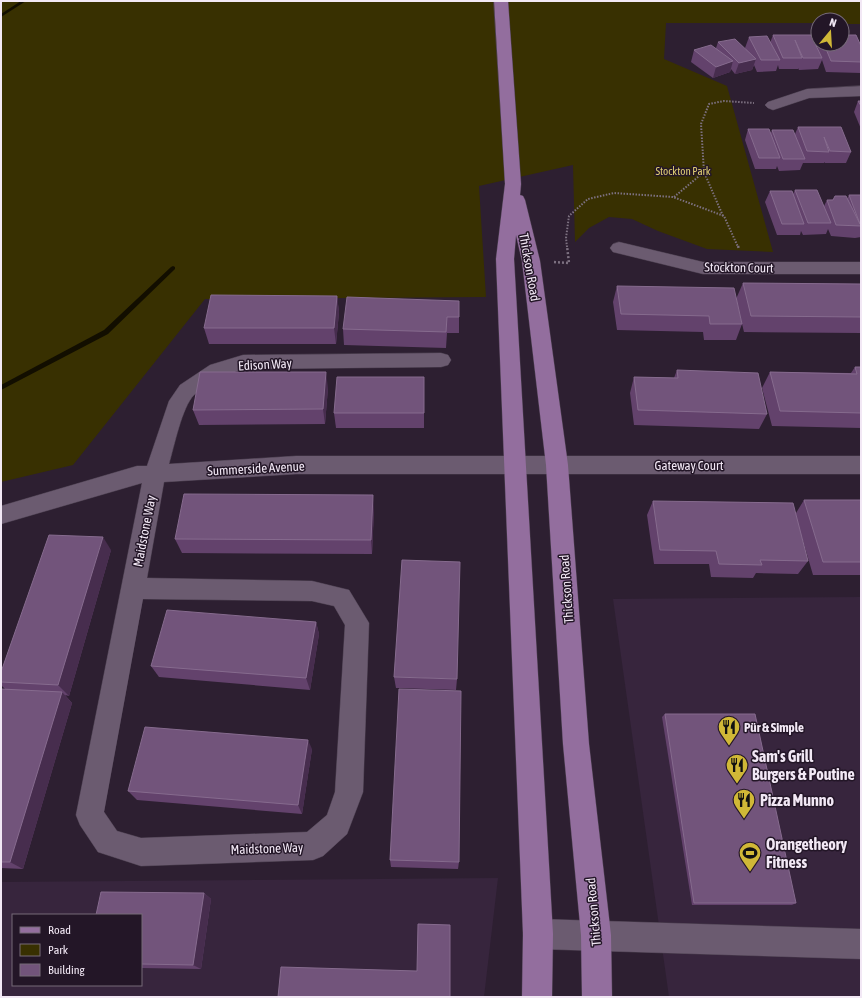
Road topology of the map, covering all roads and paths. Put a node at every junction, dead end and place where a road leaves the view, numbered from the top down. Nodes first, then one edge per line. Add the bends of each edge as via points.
1 (501, 1) edge
2 (861, 91) edge
3 (772, 104) joint
4 (704, 172) junction
5 (513, 184) junction
6 (673, 197) junction
7 (724, 216) junction
8 (619, 248) dead end
9 (531, 261) junction
10 (748, 268) junction
11 (861, 268) edge
12 (441, 360) dead end
13 (516, 465) junction
14 (557, 465) junction
15 (861, 465) edge
16 (155, 474) junction
17 (1, 515) edge
18 (134, 588) junction
19 (538, 934) junction
20 (596, 935) junction
21 (861, 944) edge
22 (536, 997) edge
23 (597, 997) edge

1 - 5 main road, Thickson Road
2 - 3 street via 807,94
3 - 4 path via 708,104 701,124
4 - 6 path
4 - 7 path
5 - 9 main road, Thickson Road
5 - 13 main road, Thickson Road via 505,259
6 - 7 path
6 - 9 path via 614,193 588,199 569,216 566,238 569,263
7 - 10 path
8 - 10 street, Stockton Court via 703,268
9 - 14 main road, Thickson Road
10 - 11 street, Stockton Court
12 - 16 street, Edison Way via 243,362 217,370 187,390 176,407
13 - 14 street, Gateway Court
13 - 16 street, Summerside Avenue via 296,465
13 - 19 main road, Thickson Road
14 - 15 street, Gateway Court
14 - 20 main road, Thickson Road via 576,744
16 - 17 street, Summerside Avenue via 137,475
16 - 18 street, Maidstone Way
18 - 18 street, Maidstone Way via 90,815 108,842 141,852 313,846 337,824 348,792 357,623 341,597 312,591
19 - 20 street
19 - 22 main road, Thickson Road
20 - 21 street
20 - 23 main road, Thickson Road

